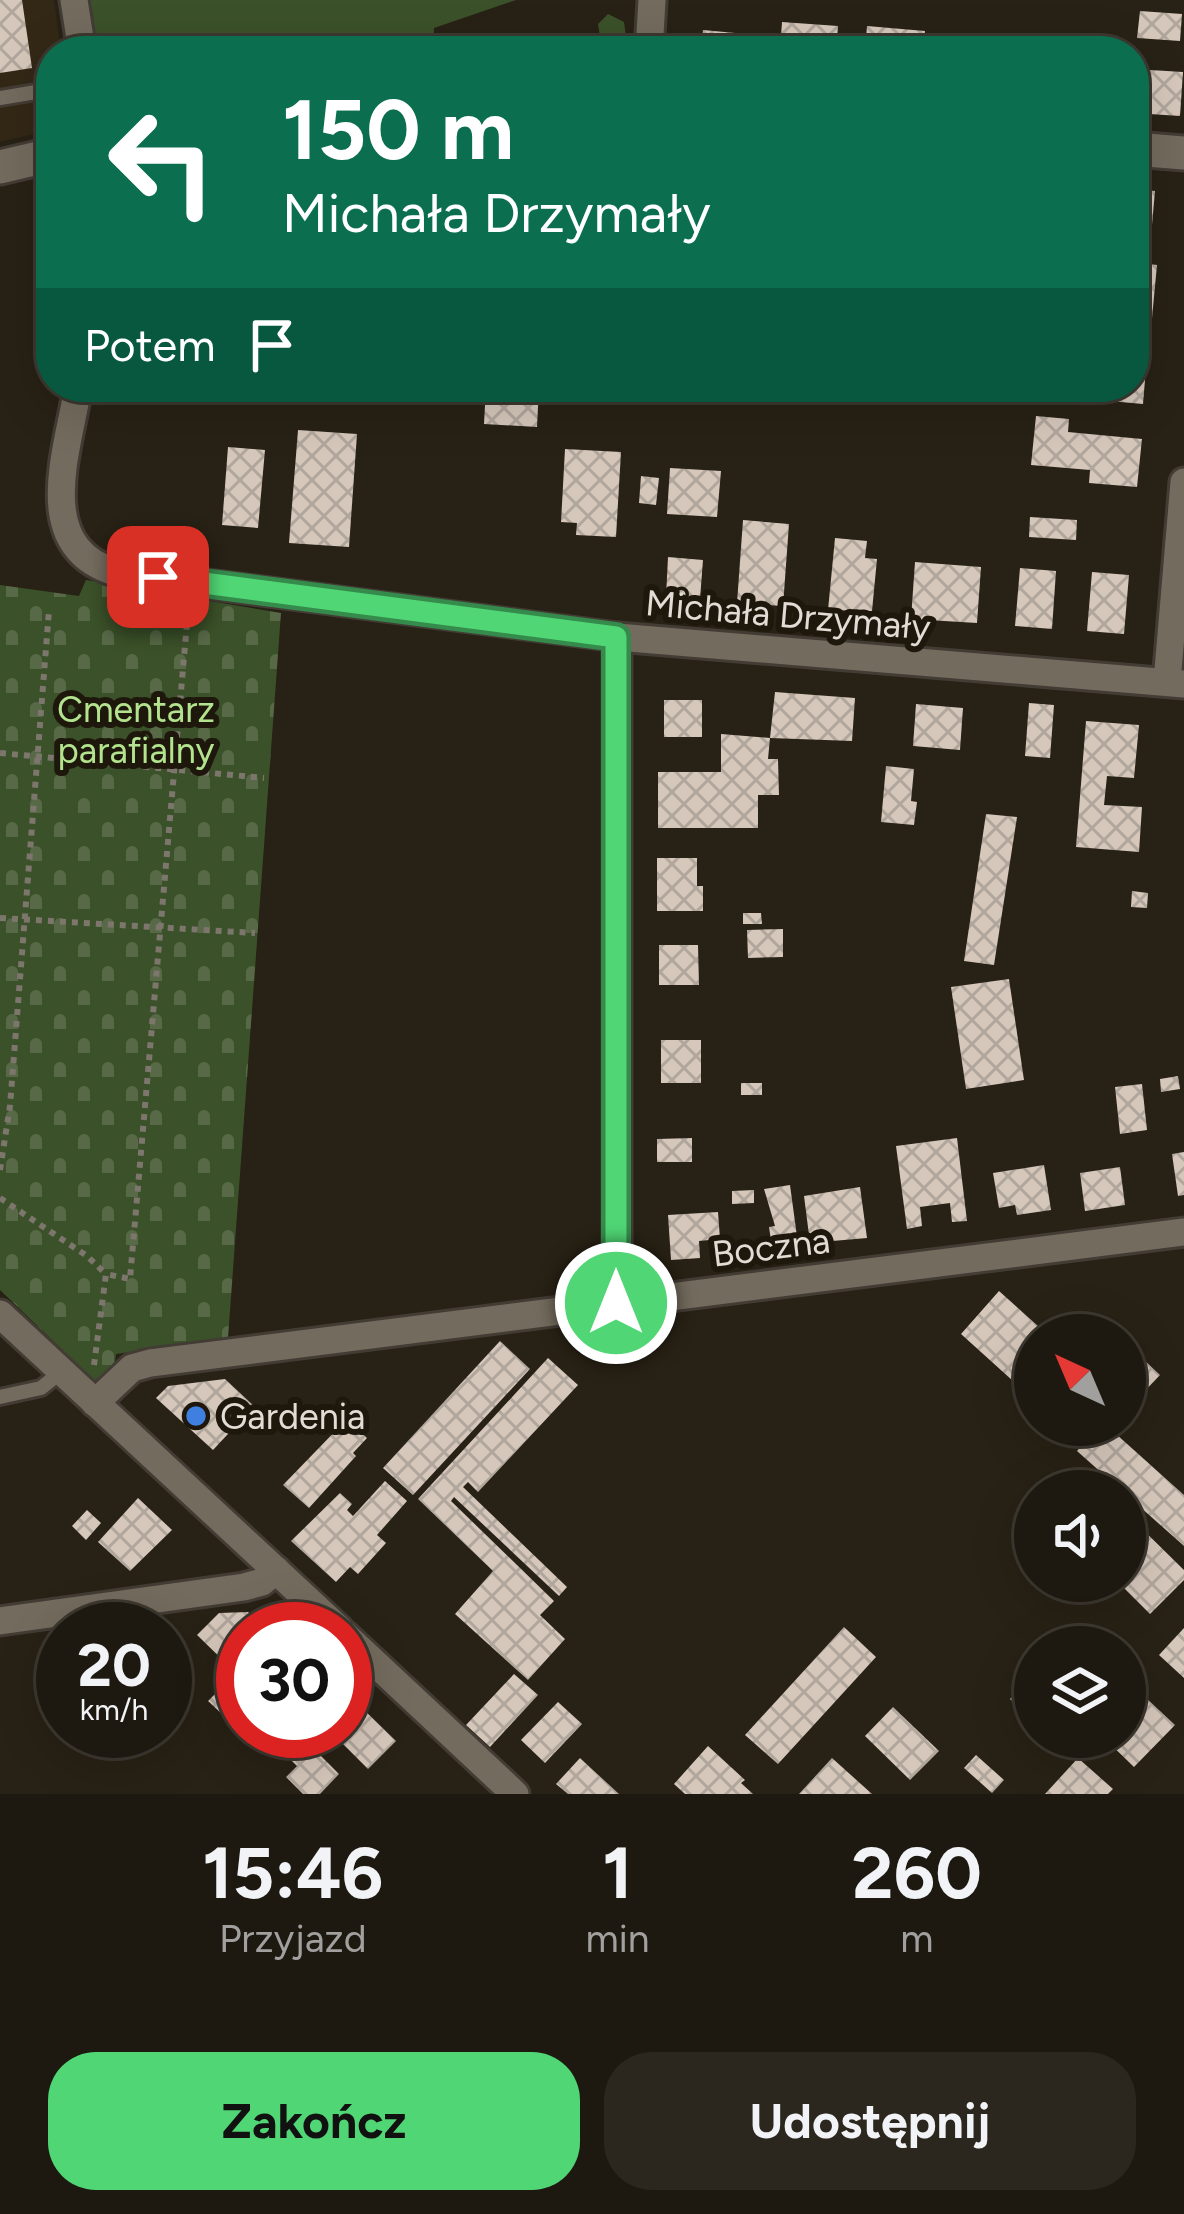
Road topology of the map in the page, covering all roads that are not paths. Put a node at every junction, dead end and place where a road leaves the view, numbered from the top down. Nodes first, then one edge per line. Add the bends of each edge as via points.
1 (74, 0) edge
2 (652, 0) edge
3 (80, 36) edge
4 (650, 36) edge
5 (36, 93) edge
6 (0, 98) edge
7 (1149, 150) edge
8 (1184, 153) edge
9 (36, 159) edge
10 (0, 167) edge
11 (75, 402) edge
12 (1184, 482) edge
13 (616, 637) junction
14 (1176, 683) edge
15 (1184, 1232) edge
16 (616, 1303) junction
17 (0, 1315) edge
18 (62, 1372) junction
19 (104, 1394) junction
20 (0, 1397) edge
21 (276, 1570) junction
22 (310, 1602) edge
23 (0, 1621) edge
24 (372, 1660) edge
25 (515, 1794) edge

1 - 3 street
2 - 4 street
5 - 6 lane
7 - 8 street
9 - 10 street
11 - 13 street, Michała Drzymały via 61,513 73,545 99,567
12 - 14 street, Michała Drzymały
13 - 14 street, Michała Drzymały
13 - 16 street
15 - 16 street, Boczna
16 - 19 street, Boczna via 140,1364
17 - 18 street
18 - 19 street
18 - 20 lane via 41,1388
19 - 21 street
21 - 22 street
21 - 23 street via 244,1587
24 - 25 street

